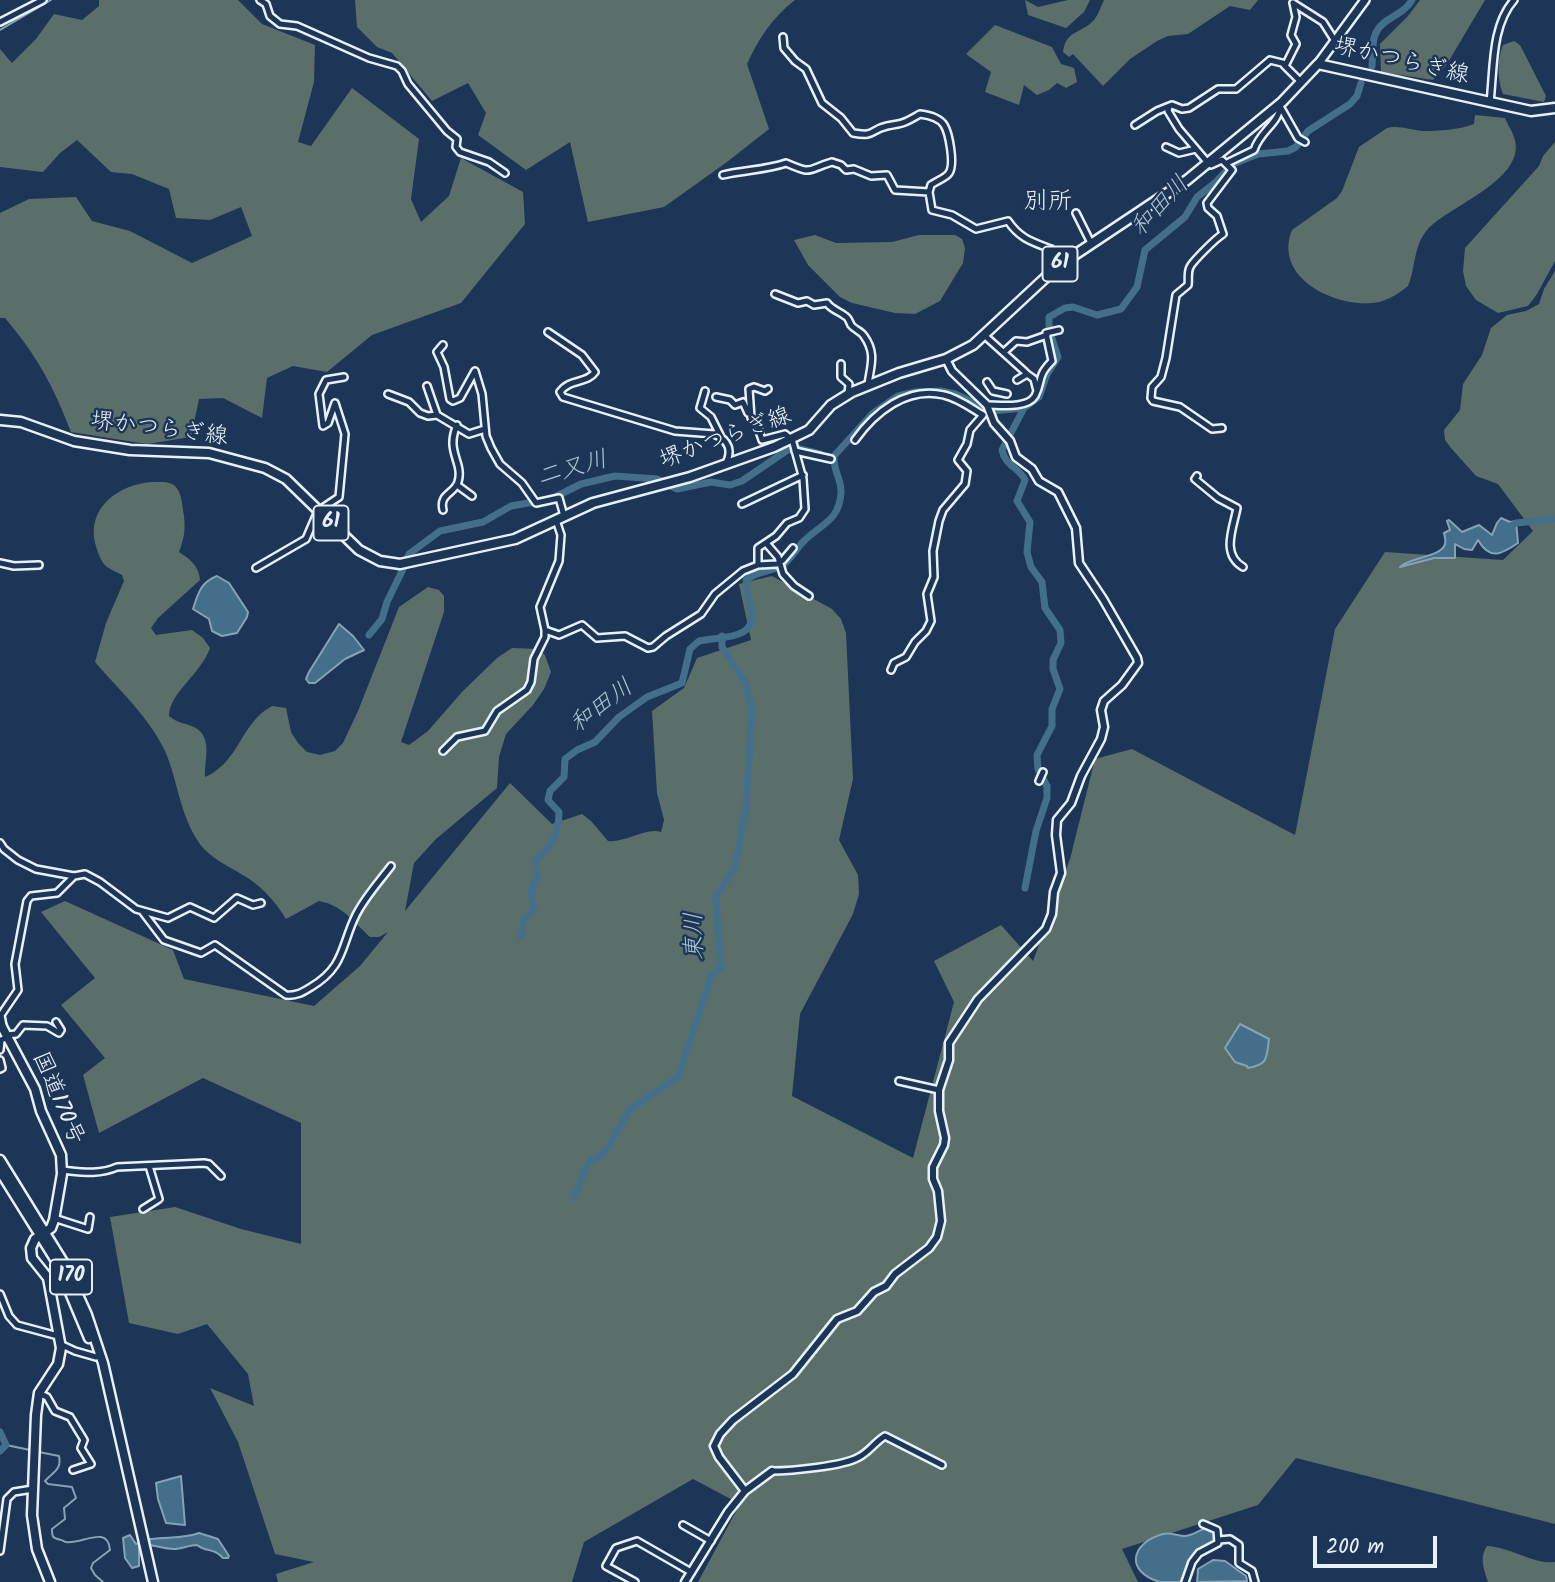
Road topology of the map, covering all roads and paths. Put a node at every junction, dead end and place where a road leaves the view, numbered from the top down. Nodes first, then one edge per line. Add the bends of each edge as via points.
1 (43, 0) edge
2 (260, 0) edge
3 (1366, 0) edge
4 (1514, 0) edge
5 (1293, 1) edge
6 (0, 22) edge
7 (783, 37) dead end
8 (1335, 41) junction
9 (1318, 64) junction
10 (1284, 65) junction
11 (1302, 83) junction
12 (1490, 102) junction
13 (1281, 105) junction
14 (1168, 107) junction
15 (1555, 108) edge
16 (1135, 125) dead end
17 (1306, 142) dead end
18 (1166, 147) dead end
19 (1196, 149) junction
20 (1208, 163) junction
21 (1227, 163) junction
22 (505, 173) dead end
23 (723, 175) dead end
24 (929, 192) junction
25 (1076, 212) dead end
26 (1091, 243) junction
27 (1061, 264) junction
28 (775, 294) dead end
29 (1059, 330) dead end
30 (548, 332) dead end
31 (984, 335) junction
32 (1047, 335) junction
33 (443, 345) dead end
34 (1004, 352) junction
35 (946, 359) junction
36 (841, 364) dead end
37 (1027, 374) junction
38 (344, 377) dead end
39 (1017, 380) dead end
40 (987, 382) dead end
41 (868, 385) junction
42 (426, 386) dead end
43 (768, 388) dead end
44 (705, 391) dead end
45 (993, 391) junction
46 (1037, 391) junction
47 (388, 394) dead end
48 (848, 394) junction
49 (1007, 394) dead end
50 (716, 397) dead end
51 (986, 404) junction
52 (438, 415) junction
53 (987, 416) junction
54 (751, 418) junction
55 (0, 420) edge
56 (457, 425) junction
57 (1222, 428) dead end
58 (485, 429) junction
59 (720, 436) junction
60 (792, 439) junction
61 (855, 440) dead end
62 (795, 451) junction
63 (831, 459) dead end
64 (725, 465) junction
65 (803, 475) junction
66 (1197, 476) dead end
67 (457, 485) junction
68 (472, 496) dead end
69 (742, 504) dead end
70 (318, 510) junction
71 (443, 510) dead end
72 (560, 518) junction
73 (766, 543) junction
74 (793, 548) dead end
75 (0, 563) edge
76 (779, 563) junction
77 (39, 565) dead end
78 (758, 565) junction
79 (256, 568) dead end
80 (1243, 568) dead end
81 (809, 596) dead end
82 (545, 630) junction
83 (891, 670) dead end
84 (443, 751) dead end
85 (1043, 772) dead end
86 (1039, 780) dead end
87 (0, 843) edge
88 (391, 866) dead end
89 (74, 876) junction
90 (261, 903) dead end
91 (142, 911) junction
92 (56, 1022) dead end
93 (4, 1031) edge
94 (0, 1050) edge
95 (0, 1060) edge
96 (0, 1069) edge
97 (899, 1081) dead end
98 (939, 1090) junction
99 (0, 1160) edge
100 (149, 1166) junction
101 (62, 1170) junction
102 (0, 1171) edge
103 (221, 1177) dead end
104 (4, 1185) edge
105 (143, 1209) dead end
106 (90, 1217) dead end
107 (54, 1218) junction
108 (43, 1234) junction
109 (0, 1294) edge
110 (60, 1340) junction
111 (96, 1357) junction
112 (39, 1393) junction
113 (113, 1407) junction
114 (942, 1465) dead end
115 (73, 1470) dead end
116 (772, 1471) joint
117 (33, 1489) junction
118 (745, 1491) junction
119 (1203, 1524) dead end
120 (683, 1525) dead end
121 (1219, 1540) junction
122 (711, 1541) junction
123 (0, 1551) edge
124 (691, 1572) junction
125 (50, 1582) edge
126 (153, 1582) edge
127 (635, 1582) edge
128 (685, 1582) edge
129 (1185, 1582) edge
130 (1255, 1582) edge

1 - 6 street
2 - 22 street via 280,24 297,26 397,66 457,139 460,152
3 - 8 main road
4 - 12 street via 1498,31
5 - 8 street via 1323,22
5 - 10 street via 1296,21 1291,35 1296,44
7 - 24 street via 784,48 806,69 822,103 853,133 869,135 887,126 903,125 920,114 944,124 951,146 950,171 931,185
8 - 9 main road
9 - 11 main road, 堺かつらぎ線 / 61
9 - 12 main road, 堺かつらぎ線
10 - 11 street
10 - 14 street via 1270,61 1236,89 1218,89 1186,109
11 - 13 main road, 堺かつらぎ線 / 61
12 - 15 main road, 堺かつらぎ線 via 1531,111
13 - 17 street via 1298,138
13 - 20 main road, 堺かつらぎ線 / 61
13 - 21 street via 1254,150
14 - 16 street
14 - 19 street
18 - 19 street via 1179,153
19 - 20 street
20 - 21 street
20 - 26 main road, 堺かつらぎ線 / 61
21 - 57 street via 1232,170 1206,206 1217,216 1223,234 1193,263 1188,285 1176,295 1161,377 1150,393 1153,401 1180,407 1212,429
23 - 24 street via 786,163 810,171 832,162 867,176 887,176 899,192
24 - 27 street via 934,211 976,229 1006,220 1016,233 1051,249
25 - 26 street
26 - 27 main road, 堺かつらぎ線 / 61
27 - 31 main road, 堺かつらぎ線 / 61
28 - 41 street via 798,303 827,303 846,316 869,345 873,365
29 - 32 street
30 - 59 street via 582,355 595,372 565,385 560,392 563,397 675,430
31 - 34 street
31 - 35 main road, 堺かつらぎ線 / 61
32 - 34 street via 1018,340
32 - 46 street via 1052,361 1041,373
33 - 58 street via 437,352 450,399 460,398 475,370
34 - 37 street
35 - 41 main road, 堺かつらぎ線 / 61
35 - 51 street
36 - 48 street
37 - 39 street
37 - 46 street
38 - 70 street via 326,380 319,394 323,426 335,404 345,434 340,497
40 - 45 street
41 - 48 main road, 堺かつらぎ線 / 61
42 - 52 street
43 - 54 street via 749,390
44 - 59 street via 700,408 711,417
45 - 49 street
45 - 51 street
46 - 51 street via 1026,402
47 - 52 street via 406,400 420,413
48 - 60 main road, 堺かつらぎ線 / 61 via 809,430
50 - 54 street via 735,405 743,402
51 - 53 street
52 - 56 street
53 - 61 street via 946,395 906,396 867,425
53 - 83 street via 970,430 958,460 967,471 965,484 939,521 934,578 927,594 931,621
53 - 98 street via 1010,441 1016,457 1039,481 1058,492 1076,528 1079,563 1138,663 1104,701 1101,739 1071,803 1057,820 1061,873 1046,929 964,1018 949,1043
54 - 60 street via 762,440 785,434
55 - 70 main road, 堺かつらぎ線 / 61 via 21,422 74,441 130,450 191,452 265,468 286,479
56 - 58 street via 469,434
56 - 67 street via 451,444
58 - 72 street via 500,464 536,503 559,498
59 - 64 street via 730,447
60 - 62 street
60 - 64 main road, 堺かつらぎ線 / 61
62 - 63 street
62 - 65 street
64 - 72 main road, 堺かつらぎ線 / 61 via 593,503
65 - 69 street
65 - 73 street via 806,503 802,514
66 - 80 street via 1217,498 1237,508 1229,548
67 - 68 street
67 - 71 street via 444,497
70 - 72 main road, 堺かつらぎ線 / 61 via 359,550 380,561 400,564 515,539
70 - 79 street via 306,539
72 - 82 street via 559,561 540,607
73 - 76 street
73 - 78 street via 758,548
74 - 76 street
75 - 77 street
76 - 78 street
76 - 81 street via 783,574
78 - 82 street via 743,571 715,594 701,614 653,648 625,636 597,638 582,625 558,635
82 - 84 street via 527,690 496,711 485,730 457,737
85 - 86 street
87 - 89 street via 36,869
88 - 91 street via 354,918 337,965 318,983 293,995 286,995 215,945 201,953 164,940
89 - 91 street via 85,874
89 - 93 street via 57,893 30,896 27,901 15,964 18,990 1,1015
90 - 91 street via 253,905 237,898 215,918 190,907 168,918
92 - 93 street via 59,1033 47,1026 23,1025 16,1034
93 - 94 street
93 - 101 main road, 国道170号 / 170 via 35,1089
95 - 96 street
97 - 98 street
98 - 118 street via 945,1138 933,1167 941,1221 937,1237 857,1311 837,1320 793,1374 720,1434 714,1446
99 - 108 main road, 170
100 - 101 street via 92,1173
100 - 103 street via 204,1163
100 - 105 street via 159,1199
101 - 107 main road, 国道170号 / 170
102 - 104 main road, 170
104 - 108 main road, 170
106 - 107 street via 88,1229
107 - 108 main road, 国道170号 / 170
108 - 110 main road, 国道170号 / 170 via 32,1243 30,1254 48,1278
108 - 111 main road, 170 via 74,1296
108 - 113 main road, 170 via 63,1262 87,1315
109 - 110 street via 17,1325
110 - 111 street via 75,1351
110 - 112 main road, 国道170号 / 170 via 61,1355
111 - 113 main road, 170
112 - 115 street via 55,1411 70,1417 84,1440 81,1448 91,1464
112 - 117 main road, 国道170号 / 170
113 - 126 main road, 170
114 - 116 street via 885,1436 853,1460
116 - 118 street
117 - 123 street via 14,1492 7,1499
117 - 125 main road, 国道170号 / 170 via 34,1535
118 - 122 street
119 - 121 street via 1217,1530
120 - 122 street
121 - 129 street via 1199,1553
121 - 130 street via 1230,1539 1239,1545 1240,1563 1252,1571
122 - 124 street
124 - 127 street via 637,1541 616,1548 606,1566
124 - 128 street

